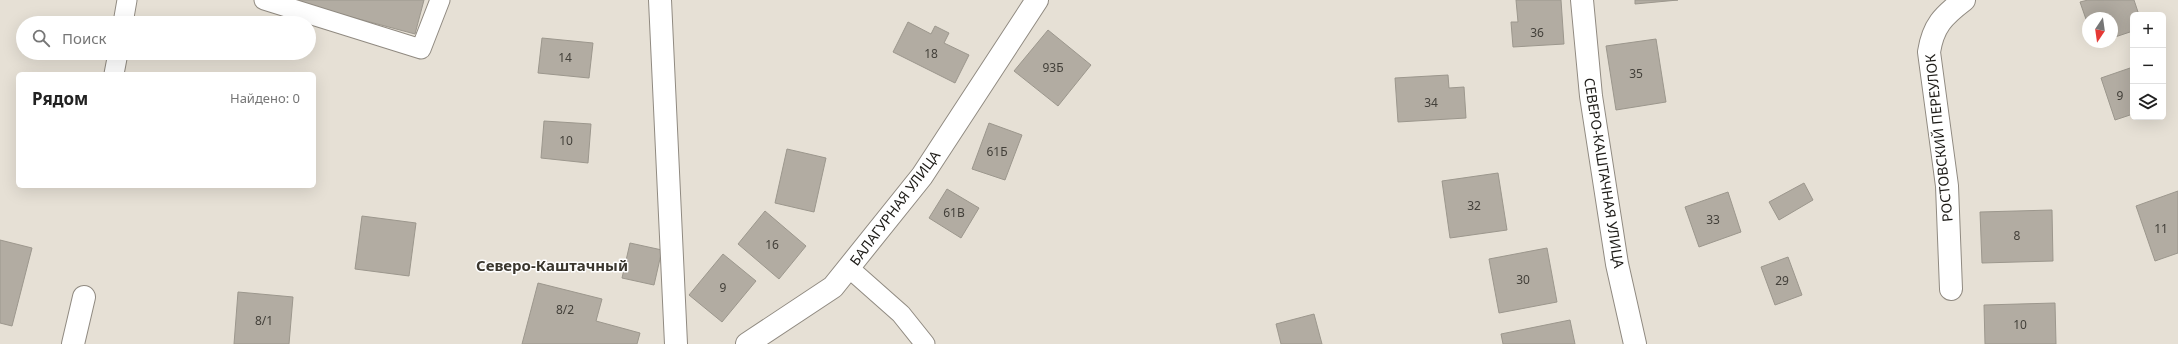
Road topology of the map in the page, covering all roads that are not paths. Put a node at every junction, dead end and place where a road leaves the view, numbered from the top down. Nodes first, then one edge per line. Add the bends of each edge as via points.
1 (127, 0) edge
2 (264, 0) edge
3 (440, 0) edge
4 (660, 0) edge
5 (1037, 0) edge
6 (1582, 0) edge
7 (1964, 0) edge
8 (124, 16) edge
9 (315, 16) edge
10 (316, 16) edge
11 (117, 60) edge
12 (114, 72) edge
13 (849, 268) junction
14 (1951, 289) dead end
15 (84, 297) dead end
16 (73, 344) edge
17 (676, 344) edge
18 (747, 344) edge
19 (925, 344) edge
20 (1635, 344) edge

1 - 8 lane
2 - 9 lane
3 - 10 lane via 421,49
4 - 17 street
5 - 13 street, БАЛАГУРНАЯ УЛИЦА via 922,176
6 - 20 street, СЕВЕРО-КАШТАЧНАЯ УЛИЦА via 1591,96 1617,264
7 - 14 street, РОСТОВСКИЙ ПЕРЕУЛОК via 1950,11 1932,34 1929,52 1947,186
11 - 12 lane
13 - 18 street, БАЛАГУРНАЯ УЛИЦА via 833,287
13 - 19 lane via 901,314
15 - 16 street

